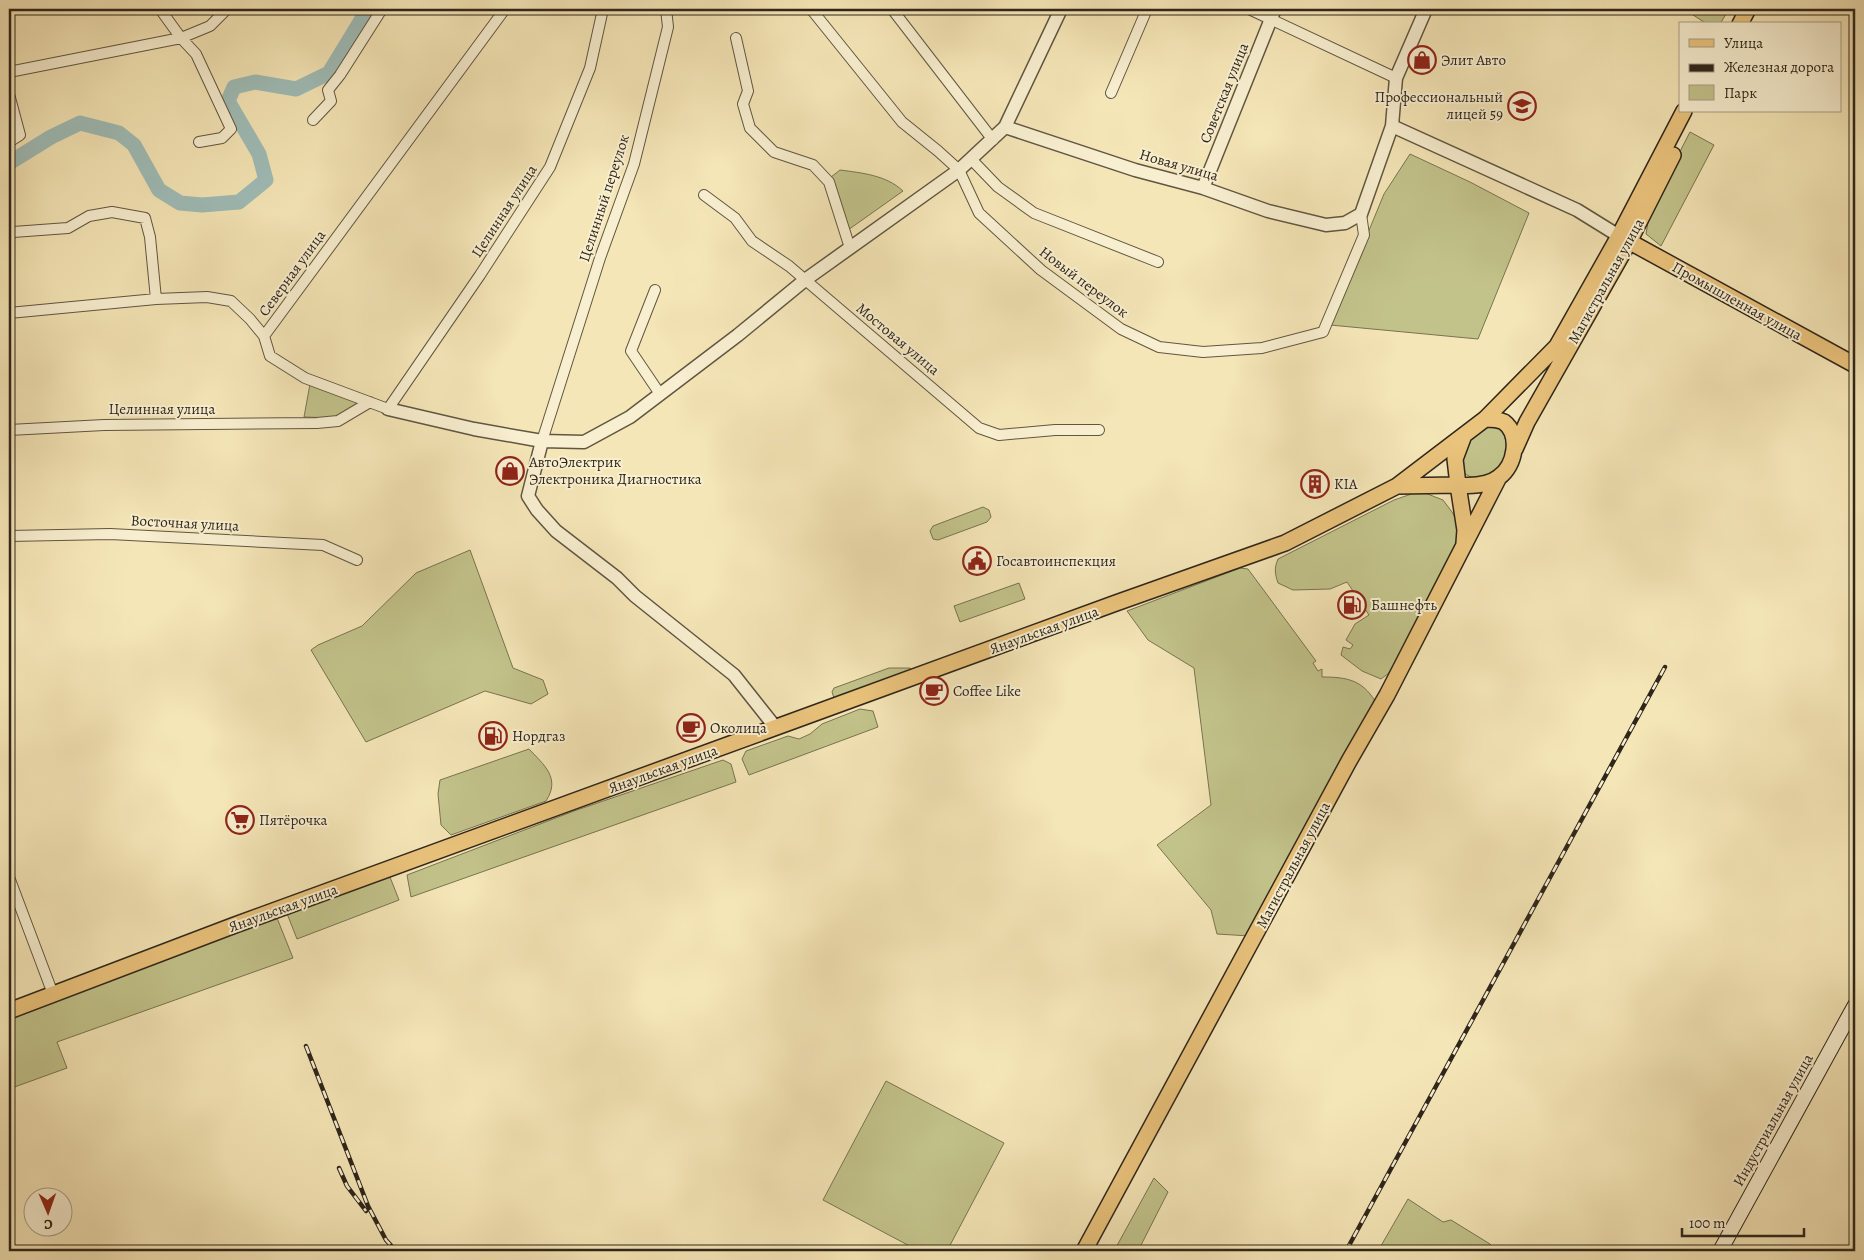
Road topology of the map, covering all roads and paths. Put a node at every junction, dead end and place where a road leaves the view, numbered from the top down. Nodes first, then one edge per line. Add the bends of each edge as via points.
1 (160, 9) edge
2 (227, 9) edge
3 (382, 9) edge
4 (505, 9) edge
5 (603, 9) edge
6 (666, 9) edge
7 (811, 9) edge
8 (892, 9) edge
9 (1060, 9) edge
10 (1147, 9) edge
11 (1248, 9) edge
12 (1426, 9) edge
13 (1737, 9) edge
14 (1748, 9) edge
15 (1274, 14) edge
16 (1730, 22) edge
17 (1741, 22) edge
18 (181, 38) junction
19 (736, 38) dead end
20 (9, 72) edge
21 (1396, 78) junction
22 (1111, 93) dead end
23 (9, 94) edge
24 (1684, 112) edge
25 (1694, 112) edge
26 (313, 120) dead end
27 (1392, 126) junction
28 (1006, 127) junction
29 (992, 140) junction
30 (9, 142) edge
31 (199, 142) dead end
32 (971, 159) junction
33 (959, 170) junction
34 (1203, 188) junction
35 (704, 195) dead end
36 (1361, 214) junction
37 (13, 232) dead end
38 (1624, 239) junction
39 (850, 248) junction
40 (1158, 262) dead end
41 (805, 280) junction
42 (655, 290) dead end
43 (156, 299) junction
44 (9, 313) edge
45 (264, 336) junction
46 (1855, 365) edge
47 (660, 394) junction
48 (370, 402) junction
49 (388, 409) junction
50 (1485, 418) junction
51 (9, 430) edge
52 (1099, 430) dead end
53 (1464, 435) junction
54 (542, 441) junction
55 (1515, 449) junction
56 (1500, 477) junction
57 (1397, 486) junction
58 (1458, 486) junction
59 (9, 536) edge
60 (1464, 546) junction
61 (357, 560) dead end
62 (776, 728) junction
63 (9, 877) edge
64 (53, 994) junction
65 (1855, 1005) edge
66 (9, 1011) edge
67 (1084, 1251) edge
68 (1720, 1251) edge

1 - 18 street
2 - 18 street via 210,26
3 - 26 street via 328,90 331,100
4 - 45 street, Северная улица
5 - 49 street, Целинная улица via 590,68 550,166
6 - 54 street, Целинный переулок via 668,27 634,164 600,258
7 - 33 street, Новый переулок via 902,122
8 - 29 street
9 - 28 street
10 - 22 street
11 - 15 street
12 - 21 street
13 - 16 main road
14 - 17 main road
15 - 21 street
15 - 34 street, Советская улица
18 - 20 street
18 - 31 street via 196,54 231,129 222,138
19 - 39 street via 748,91 742,104 750,128 774,152 812,165 829,182
21 - 27 street
23 - 30 street via 20,134
24 - 38 main road, Магистральная улица
25 - 38 main road, Магистральная улица
27 - 36 street
27 - 38 street via 1577,210
28 - 29 street
28 - 34 street, Новая улица via 1135,170
29 - 32 street
32 - 33 street
32 - 40 street via 998,186 1034,213
33 - 36 street, Новый переулок via 979,213 1057,282 1121,329 1159,347 1203,352 1262,348 1324,332 1364,236
33 - 39 street
34 - 36 street, Новая улица via 1268,211 1326,225 1345,222
35 - 41 street, Мостовая улица via 735,218 752,241
37 - 43 street via 68,228 89,216 112,212 145,218
38 - 46 main road, Промышленная улица
38 - 50 main road, Магистральная улица via 1557,346
38 - 55 main road, Магистральная улица
39 - 41 street
41 - 47 street
41 - 52 street, Мостовая улица via 979,428 999,435
42 - 47 street via 631,351
43 - 44 street, Северная улица
43 - 45 street, Северная улица via 207,297 230,301
45 - 48 street via 270,356 305,378
47 - 54 street via 630,417 584,442
48 - 49 street
48 - 51 street, Целинная улица via 338,421 317,423 104,425
49 - 54 street
50 - 53 main road, Магистральная улица
50 - 55 main road via 1504,423 1513,436
53 - 57 main road, Магистральная улица
53 - 58 main road via 1455,459
54 - 62 street via 528,496 537,510 570,544 617,578 734,675
55 - 56 main road, Магистральная улица
56 - 58 main road via 1477,486
56 - 60 main road, Магистральная улица
57 - 58 main road
57 - 62 main road, Янаульская улица via 1254,556
58 - 60 main road via 1465,530
59 - 61 street, Восточная улица via 110,534 324,545
60 - 67 main road, Магистральная улица via 1387,695
62 - 64 main road, Янаульская улица
63 - 64 street
64 - 66 main road, Янаульская улица
65 - 68 main road, Индустриальная улица

